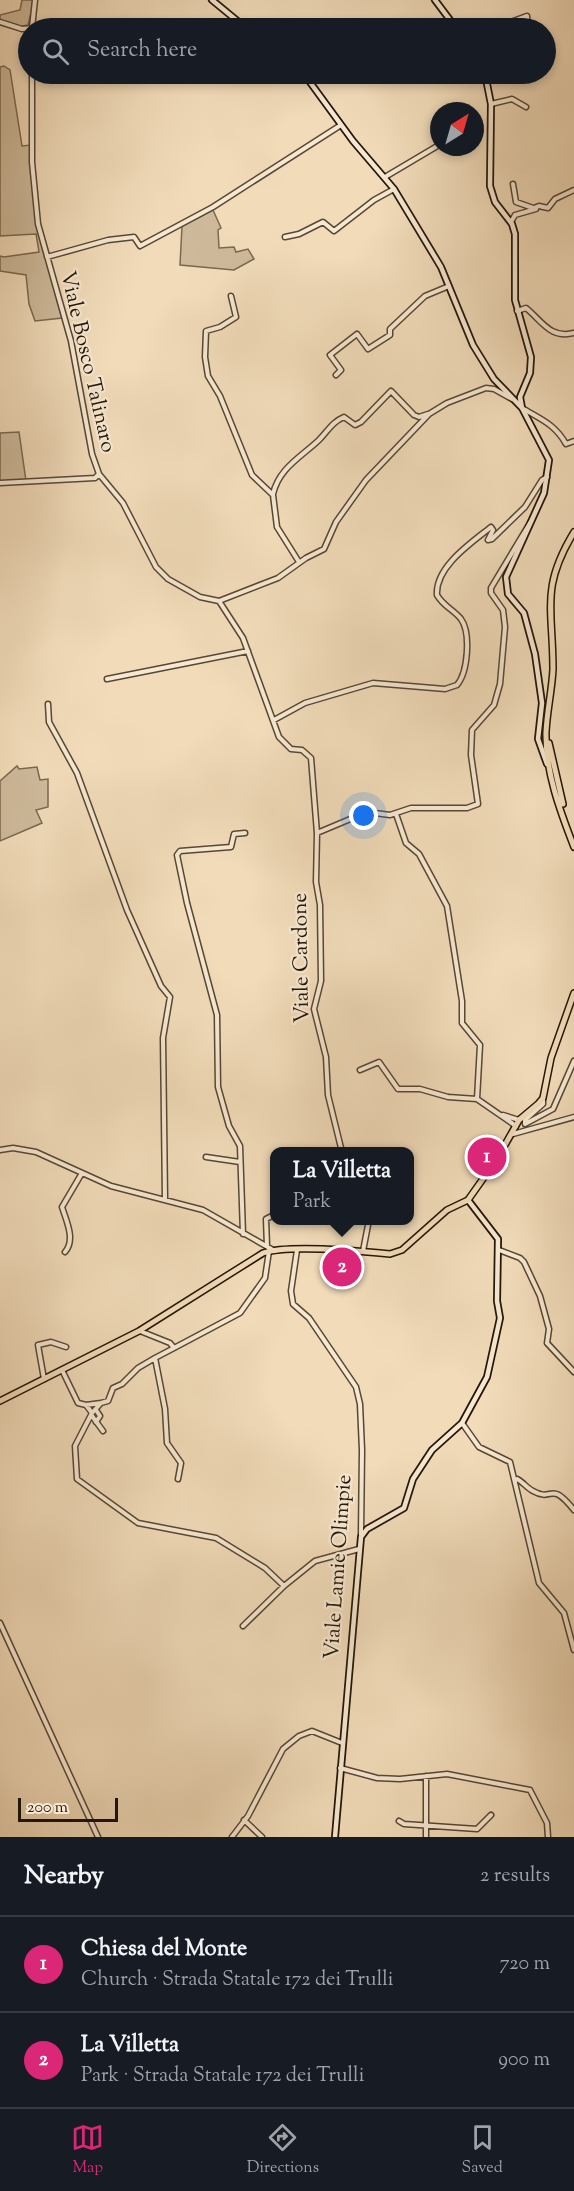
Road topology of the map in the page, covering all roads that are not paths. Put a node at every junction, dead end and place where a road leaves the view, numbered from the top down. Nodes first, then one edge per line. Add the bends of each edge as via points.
1 (35, 0) edge
2 (212, 0) edge
3 (435, 0) edge
4 (33, 18) edge
5 (234, 18) edge
6 (450, 18) edge
7 (0, 22) edge
8 (18, 28) edge
9 (32, 84) edge
10 (312, 84) edge
11 (487, 84) edge
12 (491, 104) junction
13 (526, 106) dead end
14 (342, 124) junction
15 (430, 150) edge
16 (385, 177) junction
17 (513, 184) dead end
18 (394, 189) junction
19 (574, 190) edge
20 (533, 208) junction
21 (511, 222) junction
22 (285, 237) dead end
23 (47, 257) junction
24 (449, 286) junction
25 (231, 296) dead end
26 (517, 311) junction
27 (574, 333) edge
28 (336, 375) dead end
29 (512, 399) junction
30 (522, 408) junction
31 (429, 414) junction
32 (574, 441) edge
33 (99, 474) junction
34 (547, 477) junction
35 (0, 483) edge
36 (273, 495) junction
37 (531, 521) junction
38 (574, 532) edge
39 (299, 562) junction
40 (219, 601) junction
41 (248, 651) junction
42 (107, 679) dead end
43 (48, 704) dead end
44 (274, 720) junction
45 (544, 743) junction
46 (396, 814) junction
47 (317, 833) junction
48 (245, 834) dead end
49 (573, 845) edge
50 (574, 993) edge
51 (574, 1061) edge
52 (360, 1070) dead end
53 (543, 1098) junction
54 (477, 1099) junction
55 (498, 1114) junction
56 (574, 1117) edge
57 (519, 1120) junction
58 (516, 1126) junction
59 (513, 1134) junction
60 (341, 1147) edge
61 (0, 1150) edge
62 (206, 1157) dead end
63 (240, 1162) junction
64 (82, 1173) junction
65 (165, 1199) junction
66 (468, 1200) junction
67 (270, 1217) edge
68 (368, 1225) edge
69 (243, 1234) junction
70 (270, 1249) junction
71 (297, 1250) junction
72 (499, 1250) junction
73 (363, 1251) junction
74 (65, 1252) dead end
75 (140, 1331) junction
76 (66, 1347) dead end
77 (174, 1348) junction
78 (155, 1358) junction
79 (62, 1370) junction
80 (574, 1372) edge
81 (44, 1379) junction
82 (0, 1401) edge
83 (101, 1403) junction
84 (86, 1406) junction
85 (93, 1413) junction
86 (96, 1422) junction
87 (462, 1423) junction
88 (103, 1431) dead end
89 (178, 1479) dead end
90 (517, 1479) junction
91 (574, 1510) edge
92 (361, 1536) junction
93 (359, 1549) junction
94 (284, 1586) junction
95 (0, 1623) edge
96 (243, 1626) dead end
97 (574, 1650) edge
98 (342, 1743) junction
99 (340, 1768) junction
100 (426, 1776) junction
101 (491, 1815) dead end
102 (244, 1820) junction
103 (399, 1821) dead end
104 (425, 1824) junction
105 (98, 1837) edge
106 (232, 1837) edge
107 (262, 1837) edge
108 (335, 1837) edge
109 (426, 1837) edge
110 (548, 1837) edge

1 - 4 street
2 - 5 street
3 - 6 street
7 - 8 street
9 - 23 street, Viale Bosco Talinaro via 38,224
10 - 14 street
11 - 12 street
12 - 13 street via 513,99
12 - 21 street via 490,186 495,202
14 - 16 street
14 - 23 street via 213,207 140,246 134,237 120,237
15 - 16 street
16 - 18 street
17 - 20 street via 516,202
18 - 22 street via 334,231 324,222
18 - 24 street
19 - 20 street via 555,199 548,208
20 - 21 street via 536,209 515,214
21 - 26 street via 517,241
23 - 33 street, Viale Bosco Talinaro via 71,342
24 - 28 street via 425,296 390,328 390,335 368,350 357,334 330,355 341,370
24 - 29 street via 473,345
25 - 36 street via 236,316 206,331 208,376 252,475
26 - 27 street via 526,308 539,323 561,335
26 - 30 street via 532,364 520,397
29 - 30 street
29 - 31 street via 486,388
30 - 32 street via 554,426 566,444
30 - 34 street via 549,460
31 - 36 street via 414,416 391,391 361,422 355,425 344,417 328,428 322,438 294,460 276,482
31 - 39 street via 366,480 336,522 324,549
33 - 35 street via 95,478
33 - 40 street, Viale Bosco Talinaro via 123,502 156,567 168,579 200,597
34 - 37 street
34 - 44 street via 521,511 492,539 488,540 491,527 461,550 438,578 437,595 461,619 466,630 464,672 457,685 445,689 374,683 305,703
36 - 39 street via 277,527
37 - 45 street via 505,586 524,613 535,654 542,703 538,736
37 - 46 street via 490,593 503,610 505,627 500,684 494,705 471,730 478,802 475,807 411,808
38 - 45 main road via 550,587 553,676
39 - 40 street via 278,578
40 - 41 street
41 - 42 street
41 - 44 street
43 - 65 street via 49,722 77,773 128,910 170,998 163,1038
44 - 47 street, Viale Cardone via 279,737 291,749 302,750 311,758
45 - 49 main road
45 - 49 main road
46 - 47 street via 367,812
46 - 54 street via 406,843 419,854 447,906 462,1023 480,1045
47 - 60 street, Viale Cardone via 321,981 314,1009
48 - 63 street via 234,834 231,847 180,851 177,855 217,1015 218,1087 225,1117 240,1146
50 - 53 main road via 551,1058
51 - 53 street via 553,1109 525,1124 543,1104
52 - 54 street via 379,1062 398,1089
53 - 57 main road
54 - 55 street
55 - 57 street
55 - 58 street
56 - 59 street
57 - 58 main road
58 - 59 main road
59 - 66 main road
61 - 64 street via 36,1152
62 - 63 street
63 - 69 street
64 - 65 street via 111,1186
64 - 74 street via 62,1207 70,1239
65 - 69 street via 217,1216
66 - 72 street via 494,1231
66 - 73 main road via 447,1210 402,1250 390,1254
67 - 70 street via 266,1219
68 - 73 street
69 - 70 street
70 - 71 main road
70 - 75 main road
70 - 77 street via 265,1278 240,1313
71 - 73 main road
71 - 92 street, Viale Lamie Olimpie via 293,1304 309,1318 356,1387 360,1404
72 - 80 street via 524,1262 540,1296 549,1329 548,1342
72 - 87 street via 500,1318 494,1348 487,1377
75 - 77 street
75 - 79 main road
76 - 81 street via 51,1342 38,1346
77 - 78 street
78 - 83 street via 113,1388 108,1401
78 - 89 street via 167,1443 181,1463
79 - 81 main road
79 - 84 street via 78,1403
81 - 82 main road
83 - 84 street
83 - 85 street
84 - 85 street
85 - 86 street
85 - 86 street via 100,1416
85 - 94 street via 75,1446 77,1479 138,1522 216,1538 265,1568
86 - 88 street
87 - 90 street via 479,1447 510,1462
87 - 92 street via 432,1450 413,1479 404,1508
90 - 91 street via 534,1492 557,1492
90 - 97 street via 539,1583 564,1613
92 - 93 street, Viale Lamie Olimpie
93 - 94 street via 315,1561
93 - 98 street, Viale Lamie Olimpie
94 - 96 street
95 - 105 street
98 - 99 street, Viale Lamie Olimpie
98 - 102 street via 312,1731 299,1736 283,1749
99 - 100 street via 377,1778
99 - 108 street, Viale Lamie Olimpie
100 - 104 street
100 - 110 street via 447,1774 530,1790 547,1823
101 - 104 street via 477,1829
102 - 106 street
102 - 107 street
103 - 104 street
104 - 109 street

